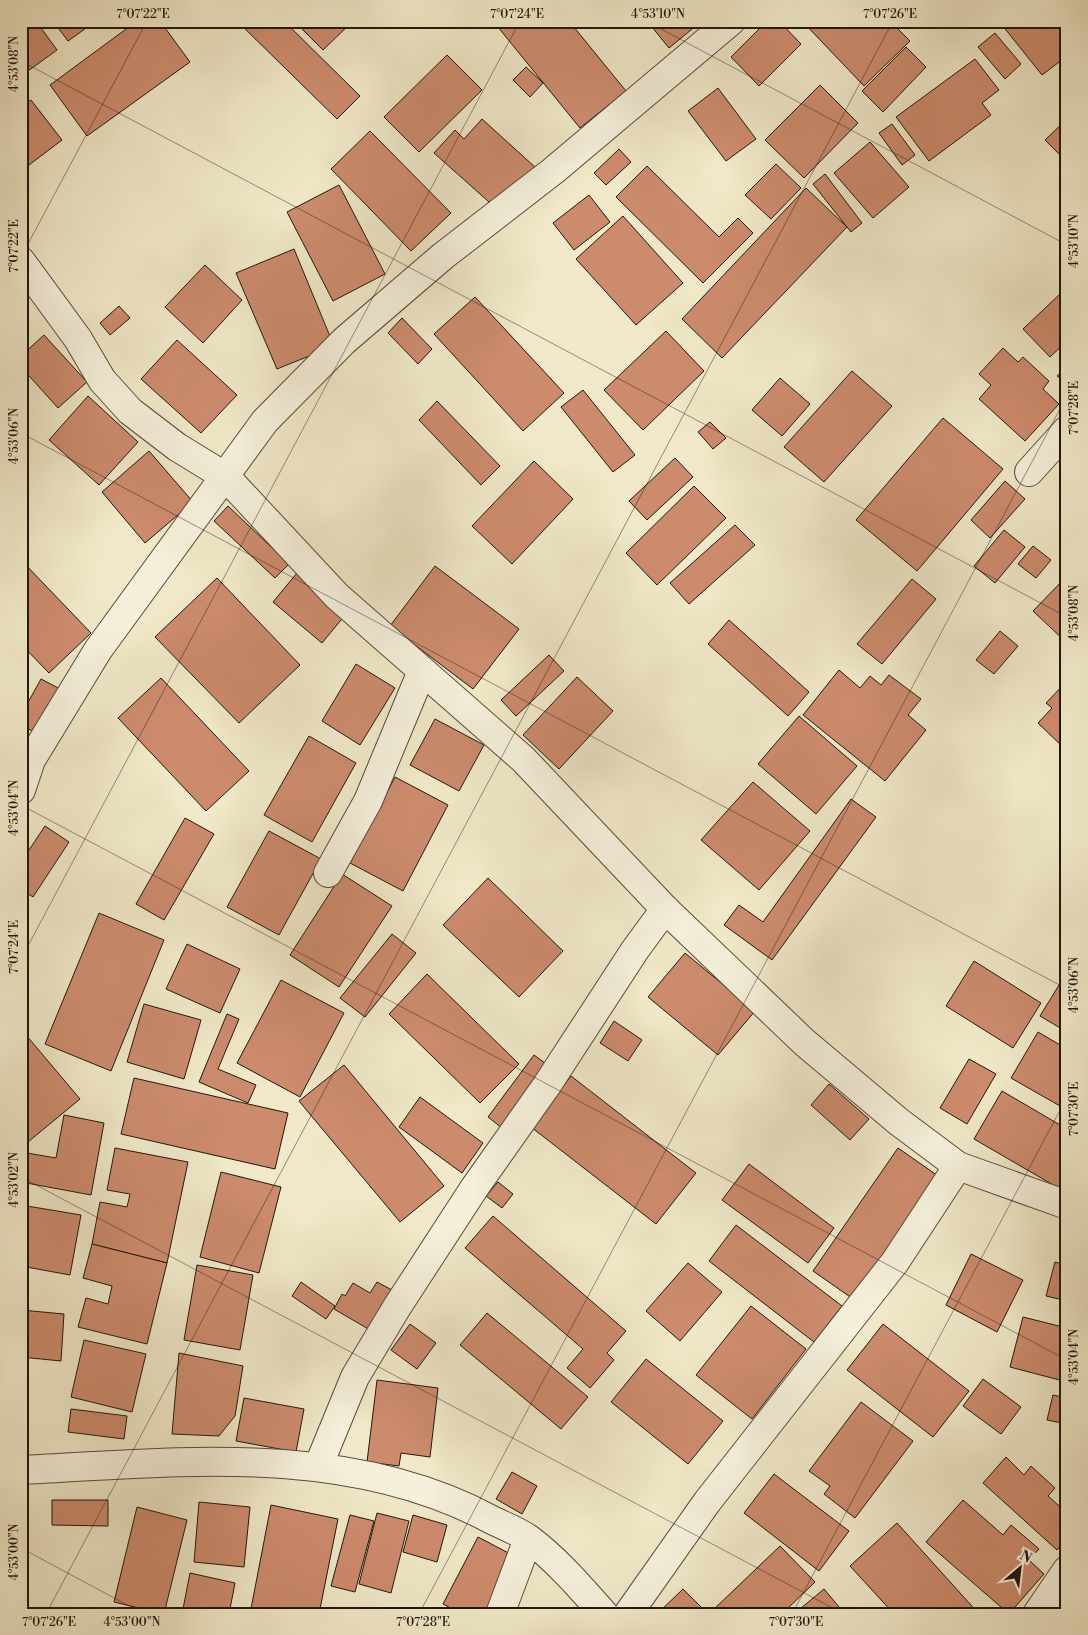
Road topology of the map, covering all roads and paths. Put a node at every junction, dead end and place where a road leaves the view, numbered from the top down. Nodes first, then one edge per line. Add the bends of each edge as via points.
1 (731, 21) edge
2 (21, 261) edge
3 (1067, 430) edge
4 (1029, 472) dead end
5 (226, 476) junction
6 (422, 671) junction
7 (26, 759) edge
8 (21, 790) edge
9 (328, 874) dead end
10 (665, 909) junction
11 (958, 1166) junction
12 (1067, 1205) edge
13 (318, 1467) junction
14 (21, 1470) edge
15 (528, 1539) junction
16 (1067, 1570) edge
17 (500, 1614) edge
18 (604, 1614) edge
19 (628, 1614) edge
20 (1037, 1614) edge

1 - 5 street via 344,341 264,421
2 - 5 street via 78,339 102,380 130,411 178,448
3 - 4 street
5 - 6 street via 337,596
5 - 7 street via 98,650
6 - 9 street via 368,801
6 - 10 street via 523,760
7 - 8 street
10 - 11 street via 804,1042 899,1122
10 - 13 street via 397,1306 356,1377
11 - 12 street
11 - 19 street via 895,1262 707,1502
13 - 14 street via 243,1460
13 - 15 street via 398,1482 464,1504
15 - 17 street
15 - 18 street
16 - 20 street

